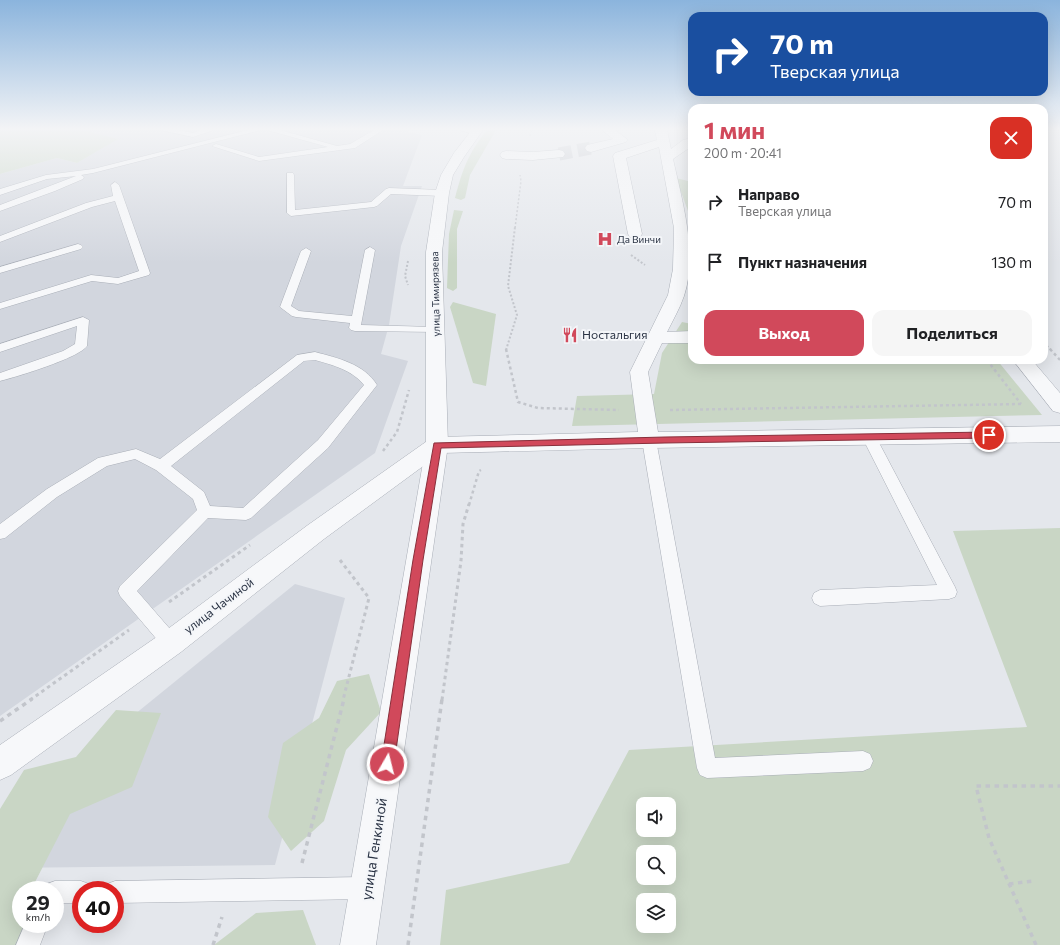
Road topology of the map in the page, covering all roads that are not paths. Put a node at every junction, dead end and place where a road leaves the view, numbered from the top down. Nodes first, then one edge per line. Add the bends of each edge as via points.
1 (69, 174) edge
2 (86, 174) edge
3 (448, 174) edge
4 (623, 174) edge
5 (672, 174) edge
6 (290, 175) dead end
7 (115, 185) dead end
8 (0, 192) edge
9 (442, 193) junction
10 (118, 197) junction
11 (0, 208) edge
12 (635, 234) dead end
13 (0, 239) edge
14 (78, 247) dead end
15 (370, 250) dead end
16 (306, 251) dead end
17 (0, 270) edge
18 (0, 306) edge
19 (356, 320) junction
20 (435, 330) junction
21 (688, 337) edge
22 (655, 338) junction
23 (0, 348) edge
24 (1025, 364) edge
25 (0, 377) edge
26 (1060, 406) edge
27 (1060, 434) edge
28 (869, 437) junction
29 (649, 440) junction
30 (437, 445) junction
31 (161, 466) junction
32 (205, 512) junction
33 (0, 533) edge
34 (820, 598) dead end
35 (171, 643) junction
36 (863, 761) dead end
37 (0, 764) edge
38 (368, 888) junction
39 (124, 892) edge
40 (33, 933) edge
41 (28, 945) edge
42 (358, 945) edge

1 - 8 lane via 46,177
2 - 11 lane
3 - 9 street, улица Тимирязева
4 - 12 street
5 - 22 street via 681,202 681,269 676,296
6 - 9 lane via 290,213 374,204 389,191
7 - 10 lane
9 - 20 street, улица Тимирязева via 434,252
10 - 13 lane
10 - 18 lane via 145,273 118,281 91,278
14 - 17 lane
15 - 19 lane
16 - 19 lane via 285,307 296,314
19 - 20 lane via 355,328
20 - 30 street, улица Тимирязева
21 - 22 street
22 - 29 street via 639,372
23 - 25 lane via 83,320 81,346 67,354
24 - 26 street
27 - 28 street
28 - 29 street
28 - 34 lane via 949,592
29 - 30 street
29 - 36 lane via 707,768
30 - 35 street, улица Чачиной via 316,532
30 - 38 street, улица Генкиной
31 - 32 lane via 199,496
31 - 32 lane via 301,358 315,356 339,363 362,374 371,385 323,444 246,514
31 - 33 lane via 136,454 103,462 52,493
32 - 35 lane via 126,591
35 - 37 street, улица Чачиной
38 - 39 lane
38 - 42 street, улица Генкиной
40 - 41 lane

